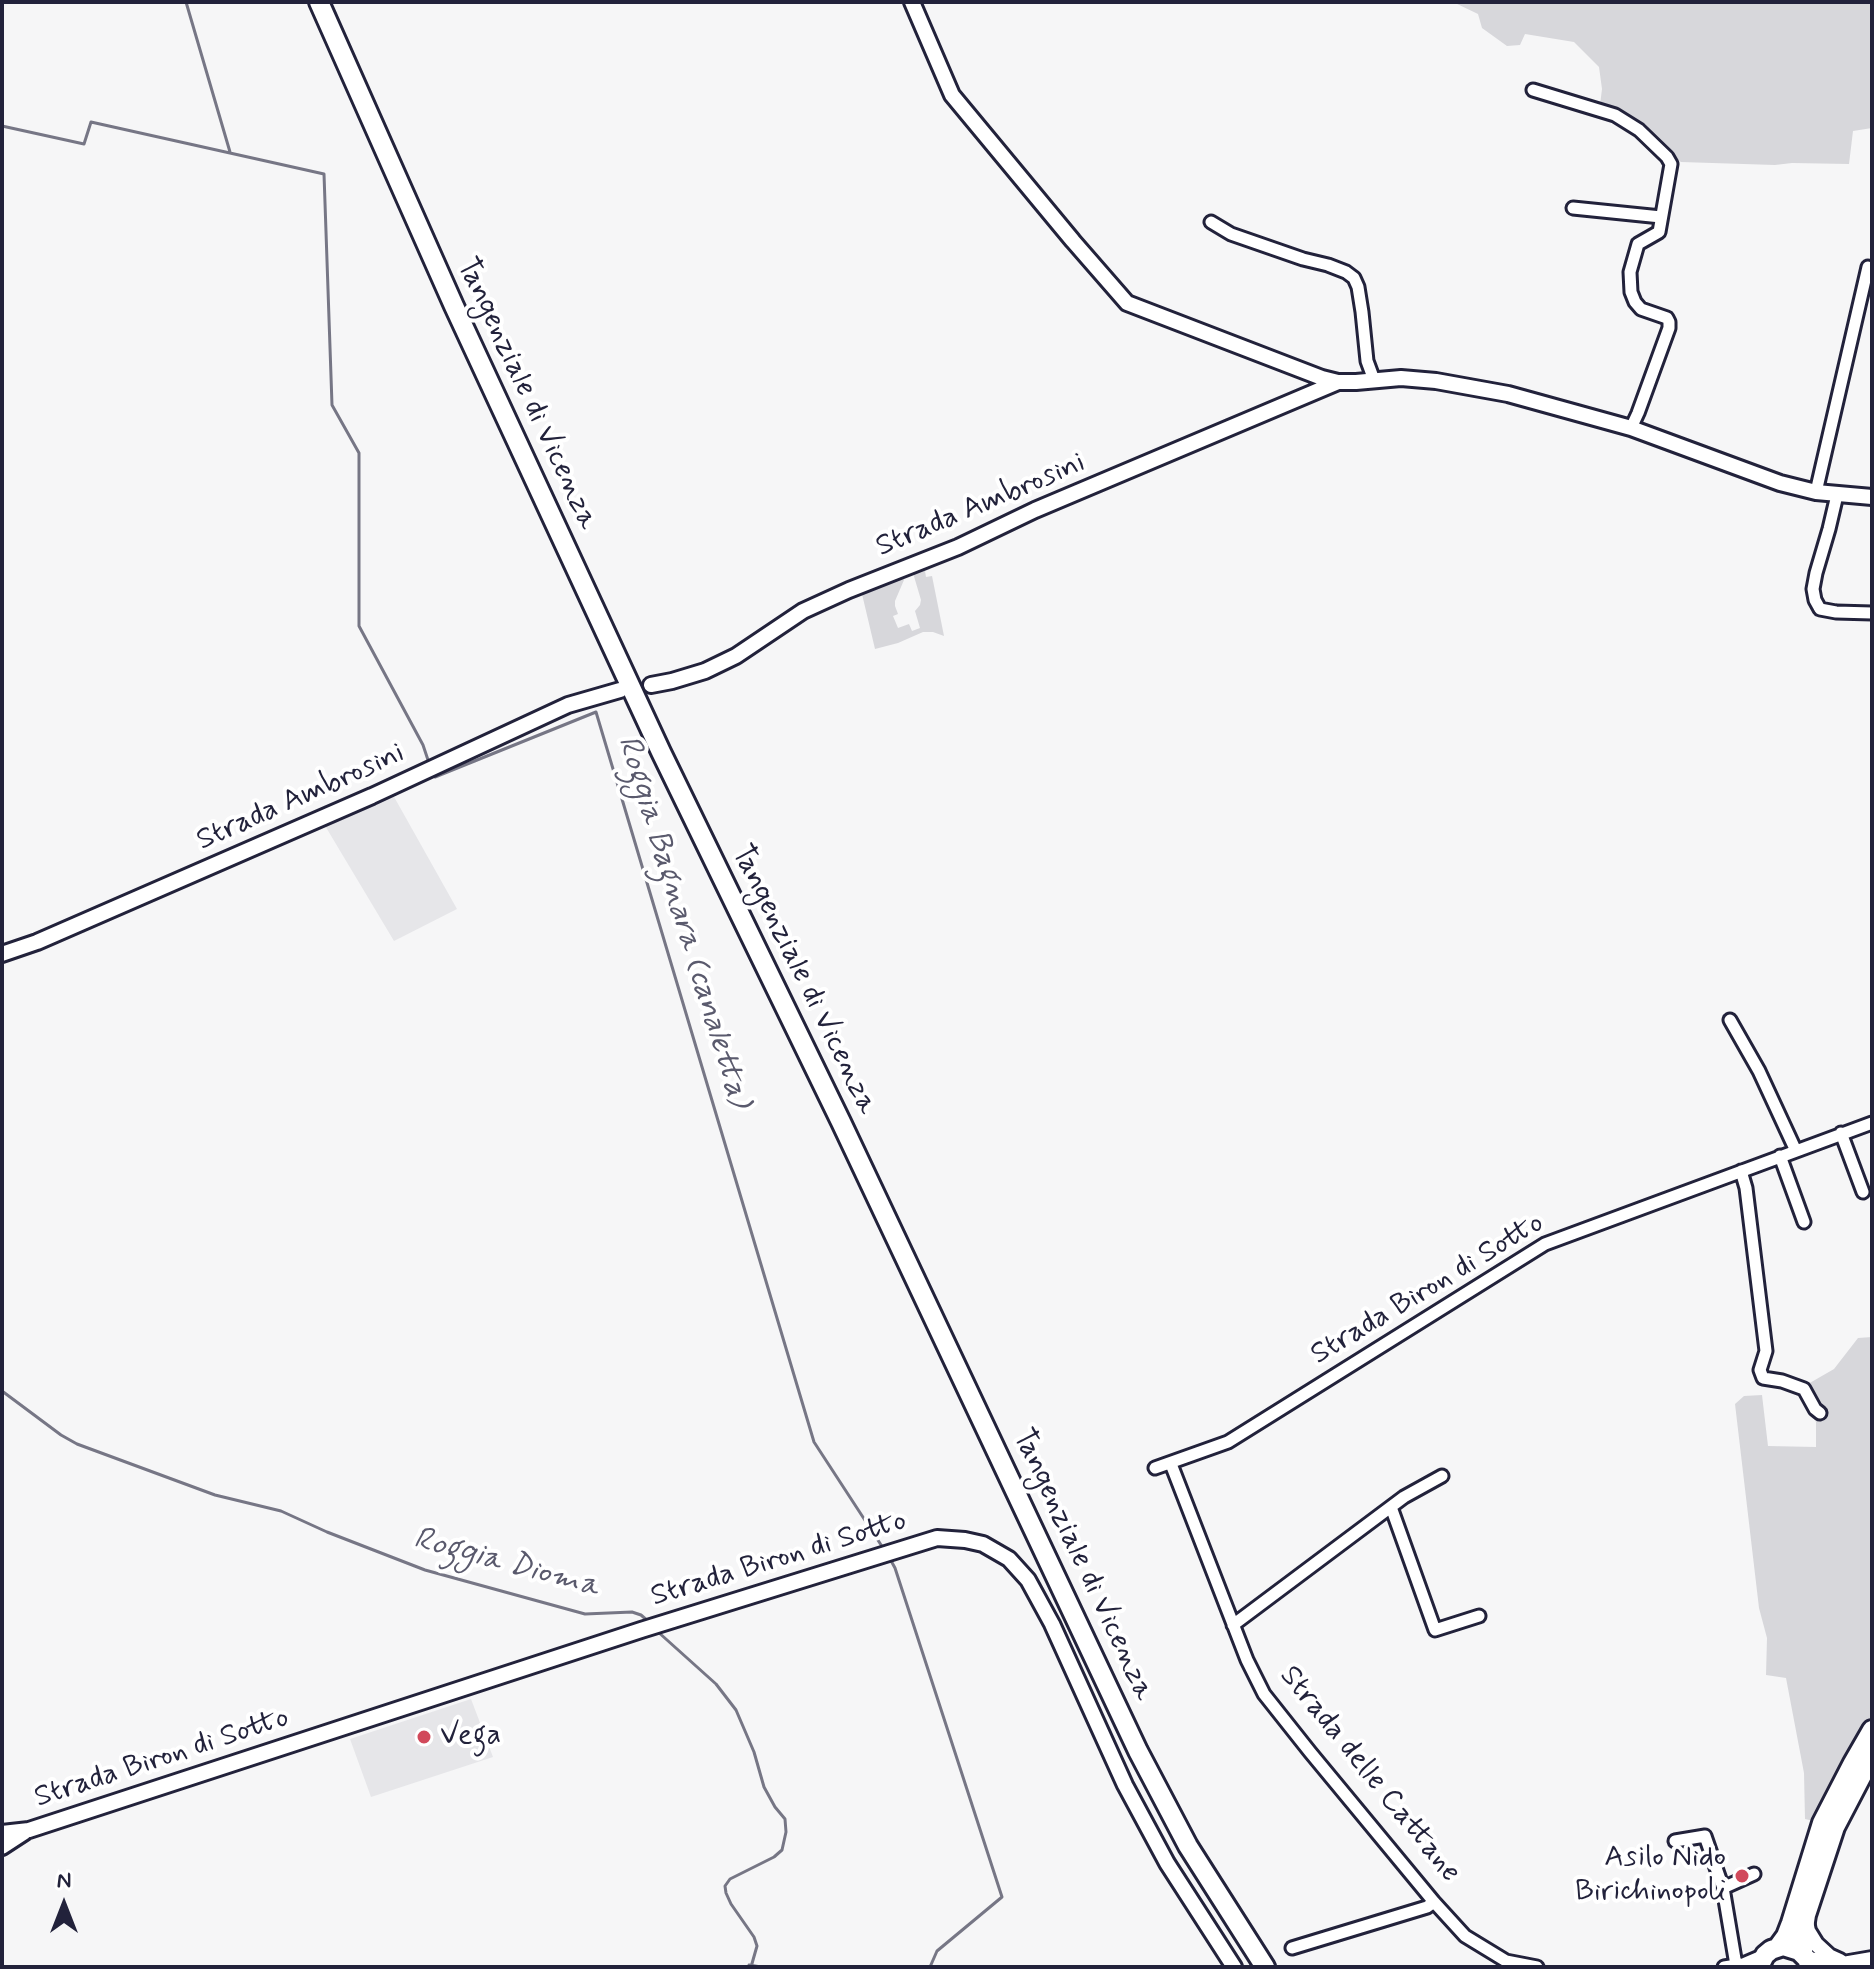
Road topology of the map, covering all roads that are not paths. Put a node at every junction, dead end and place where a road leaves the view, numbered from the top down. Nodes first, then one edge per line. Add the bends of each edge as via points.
1 (319, 2) edge
2 (912, 2) edge
3 (1533, 90) dead end
4 (1573, 208) dead end
5 (1661, 217) junction
6 (1211, 222) dead end
7 (1868, 267) dead end
8 (1374, 380) junction
9 (1338, 382) junction
10 (1631, 428) junction
11 (1816, 492) junction
12 (1837, 495) junction
13 (1872, 497) edge
14 (1872, 613) edge
15 (651, 685) dead end
16 (620, 690) dead end
17 (2, 954) edge
18 (1730, 1020) dead end
19 (1872, 1123) edge
20 (1841, 1133) junction
21 (1796, 1151) junction
22 (1780, 1156) junction
23 (1741, 1171) junction
24 (1863, 1192) dead end
25 (1804, 1222) dead end
26 (1820, 1413) dead end
27 (1171, 1464) junction
28 (1155, 1468) dead end
29 (1442, 1476) dead end
30 (1391, 1507) junction
31 (1479, 1616) dead end
32 (1233, 1625) junction
33 (1872, 1730) edge
34 (1872, 1756) edge
35 (29, 1830) junction
36 (2, 1833) edge
37 (1675, 1841) dead end
38 (2, 1847) edge
39 (1754, 1874) dead end
40 (1723, 1888) junction
41 (1434, 1902) junction
42 (1806, 1918) junction
43 (1292, 1948) dead end
44 (1767, 1956) edge
45 (1872, 1959) edge
46 (1807, 1960) edge
47 (1502, 1964) edge
48 (1840, 1965) edge
49 (1730, 1966) edge
50 (1234, 1967) edge
51 (1265, 1967) edge
52 (1537, 1967) edge

1 - 51 main road, Tangenziale di Vicenza via 661,752 1138,1751 1188,1846
2 - 9 street via 952,95 1127,303
3 - 5 street via 1615,115 1660,150 1671,164
4 - 5 street
5 - 10 street via 1659,232 1638,244 1630,284 1641,309 1667,318 1669,328
6 - 8 street via 1354,278
7 - 11 street
8 - 9 street
8 - 10 street via 1436,381 1508,394
9 - 15 street, Strada Ambrosini via 803,611 705,671
10 - 11 street
11 - 12 street
12 - 13 street
12 - 14 street via 1816,573 1815,600 1820,609
16 - 17 street, Strada Ambrosini via 568,705 372,796
18 - 21 street
19 - 20 street, Strada Biron di Sotto
20 - 21 street, Strada Biron di Sotto
20 - 24 street
21 - 22 street, Strada Biron di Sotto
22 - 23 street, Strada Biron di Sotto
22 - 25 street
23 - 26 street via 1766,1351 1760,1370 1763,1378 1804,1389
23 - 27 street, Strada Biron di Sotto via 1545,1244 1228,1442
27 - 28 street, Strada Biron di Sotto
27 - 32 street, Strada delle Cattane
29 - 30 street
30 - 31 street via 1435,1630
30 - 32 street
32 - 41 street, Strada delle Cattane via 1264,1694
33 - 44 main road via 1822,1823 1791,1923
34 - 42 main road via 1835,1827
35 - 36 street, Strada Biron di Sotto
35 - 38 street, Strada Biron di Sotto
35 - 50 street, Strada Biron di Sotto via 937,1538 965,1540 1009,1559 1028,1580 1125,1785 1167,1863
37 - 40 street via 1705,1836
39 - 40 street
40 - 49 street
41 - 43 street
41 - 47 street, Strada delle Cattane via 1465,1936
42 - 46 main road
42 - 48 street via 1816,1944
44 - 46 main road via 1794,1948
44 - 49 street
45 - 48 street
46 - 48 street
47 - 52 street, Strada delle Cattane

